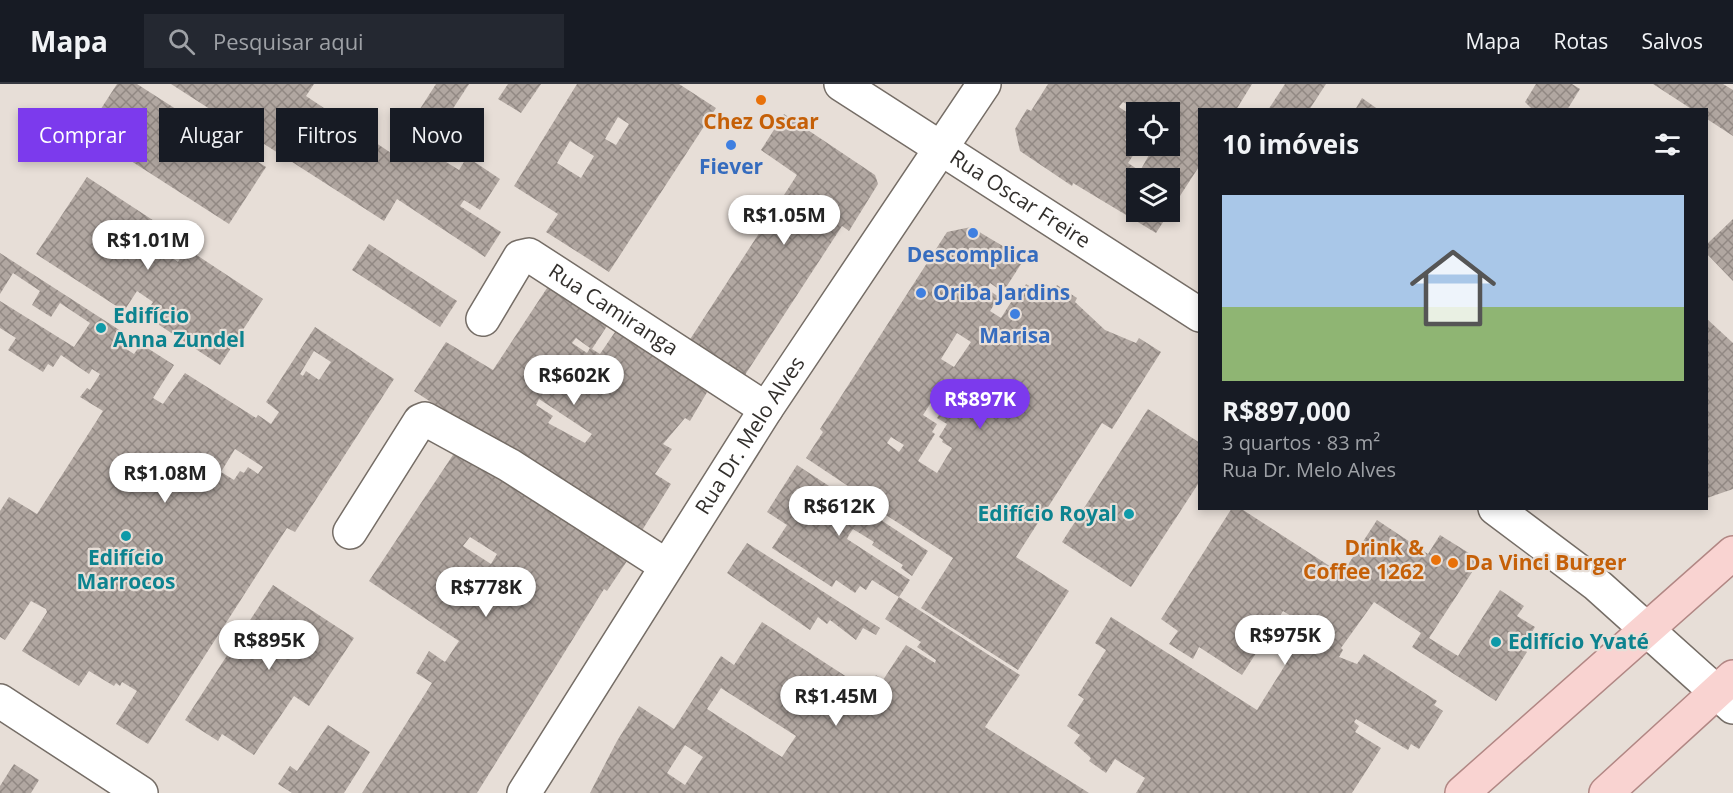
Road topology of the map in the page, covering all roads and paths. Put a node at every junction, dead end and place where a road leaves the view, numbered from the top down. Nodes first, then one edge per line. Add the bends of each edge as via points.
1 (841, 84) edge
2 (984, 84) edge
3 (941, 151) junction
4 (1198, 314) edge
5 (483, 319) dead end
6 (766, 409) junction
7 (1498, 510) edge
8 (350, 532) dead end
9 (1733, 553) edge
10 (665, 565) junction
11 (1649, 630) junction
12 (1728, 692) edge
13 (0, 701) edge
14 (141, 793) edge
15 (524, 793) edge
16 (1462, 793) edge
17 (1606, 793) edge

1 - 3 street, Rua Oscar Freire
2 - 3 street, Rua Dr. Melo Alves
3 - 4 street, Rua Oscar Freire
3 - 6 street, Rua Dr. Melo Alves
5 - 6 street, Rua Camiranga via 520,257 529,255
6 - 10 street, Rua Dr. Melo Alves
7 - 11 street via 1596,584
8 - 10 street via 420,421 425,419 509,465
9 - 11 main road
10 - 15 street, Rua Dr. Melo Alves
11 - 12 street
11 - 16 main road
12 - 17 main road
13 - 14 street

